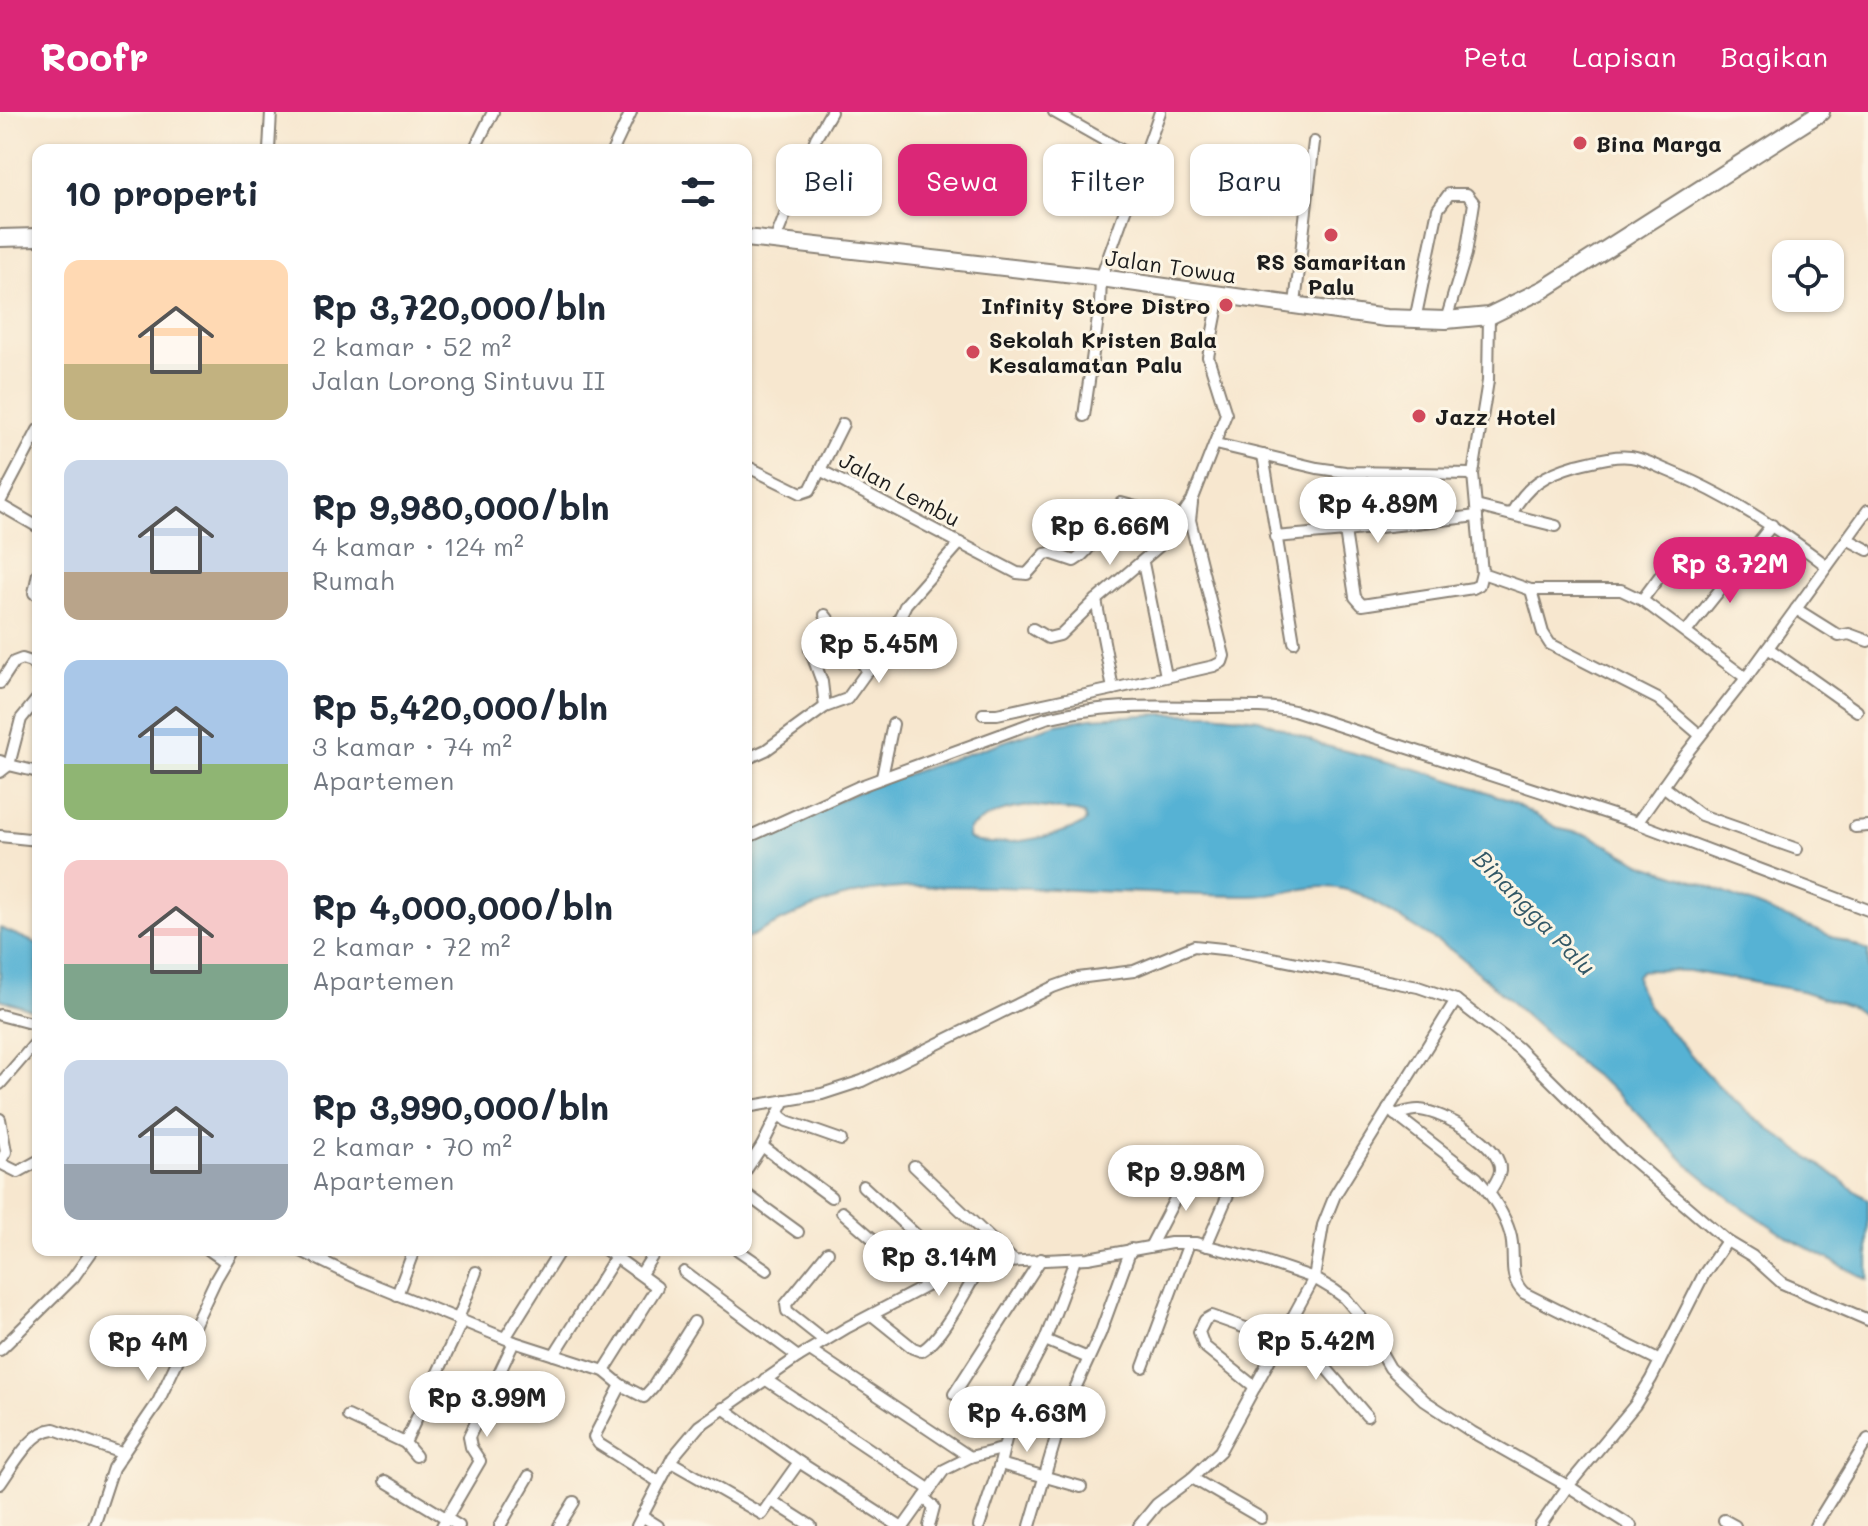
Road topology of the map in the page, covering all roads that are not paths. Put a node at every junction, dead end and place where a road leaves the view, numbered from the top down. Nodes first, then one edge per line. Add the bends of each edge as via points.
1 (271, 112) edge
2 (493, 112) edge
3 (631, 112) edge
4 (831, 112) edge
5 (1054, 112) edge
6 (1160, 112) edge
7 (1821, 112) edge
8 (1799, 118) edge
9 (1314, 142) dead end
10 (269, 144) edge
11 (477, 144) edge
12 (616, 144) edge
13 (1111, 144) edge
14 (1148, 144) edge
15 (1122, 216) edge
16 (32, 237) edge
17 (0, 238) edge
18 (752, 238) edge
19 (775, 240) junction
20 (1101, 278) junction
21 (1220, 295) junction
22 (1295, 304) junction
23 (1489, 316) junction
24 (1415, 320) junction
25 (1446, 320) junction
26 (1084, 416) dead end
27 (843, 424) dead end
28 (32, 442) edge
29 (1216, 444) junction
30 (1263, 455) junction
31 (752, 469) edge
32 (820, 470) junction
33 (1473, 474) junction
34 (1192, 501) junction
35 (0, 504) edge
36 (1868, 510) edge
37 (1476, 511) junction
38 (1511, 514) junction
39 (1190, 520) junction
40 (32, 523) edge
41 (1772, 525) junction
42 (1556, 526) dead end
43 (1345, 531) junction
44 (1275, 537) junction
45 (1847, 539) junction
46 (960, 543) junction
47 (1868, 550) edge
48 (1674, 557) dead end
49 (1143, 563) junction
50 (1827, 566) junction
51 (1482, 573) junction
52 (1531, 590) junction
53 (1096, 600) junction
54 (1642, 600) junction
55 (1796, 609) junction
56 (825, 615) dead end
57 (1033, 629) dead end
58 (1686, 632) junction
59 (1868, 641) edge
60 (1294, 642) dead end
61 (1768, 648) junction
62 (810, 649) dead end
63 (32, 663) edge
64 (868, 671) junction
65 (1166, 676) junction
66 (1746, 678) junction
67 (0, 683) edge
68 (1113, 689) junction
69 (32, 705) edge
70 (825, 707) junction
71 (1857, 711) dead end
72 (983, 714) dead end
73 (893, 724) dead end
74 (1700, 735) junction
75 (752, 756) edge
76 (3, 766) edge
77 (32, 771) edge
78 (882, 777) junction
79 (1663, 786) junction
80 (1637, 823) junction
81 (1868, 826) edge
82 (1855, 827) dead end
83 (752, 835) edge
84 (0, 836) edge
85 (32, 839) edge
86 (1797, 849) dead end
87 (1868, 910) edge
88 (1456, 1000) junction
89 (0, 1015) edge
90 (32, 1023) edge
91 (32, 1047) edge
92 (0, 1084) edge
93 (785, 1100) junction
94 (752, 1106) edge
95 (1392, 1112) junction
96 (779, 1115) junction
97 (0, 1119) edge
98 (841, 1140) dead end
99 (762, 1146) junction
100 (752, 1161) edge
101 (0, 1163) edge
102 (32, 1164) edge
103 (914, 1166) dead end
104 (1192, 1166) dead end
105 (863, 1186) dead end
106 (1230, 1190) dead end
107 (1489, 1193) junction
108 (831, 1197) dead end
109 (752, 1198) edge
110 (842, 1212) dead end
111 (798, 1232) dead end
112 (1727, 1241) junction
113 (1189, 1243) junction
114 (1151, 1245) junction
115 (1206, 1246) junction
116 (1131, 1249) junction
117 (828, 1252) dead end
118 (89, 1256) edge
119 (218, 1256) edge
120 (230, 1256) edge
121 (312, 1256) edge
122 (412, 1256) edge
123 (557, 1256) edge
124 (613, 1256) edge
125 (652, 1256) edge
126 (747, 1256) edge
127 (615, 1258) junction
128 (1041, 1259) junction
129 (1013, 1260) junction
130 (1075, 1260) junction
131 (226, 1262) junction
132 (982, 1263) junction
133 (767, 1270) dead end
134 (955, 1271) junction
135 (476, 1272) dead end
136 (684, 1272) dead end
137 (641, 1274) junction
138 (1314, 1278) junction
139 (926, 1285) junction
140 (397, 1295) junction
141 (872, 1315) junction
142 (460, 1320) junction
143 (1868, 1320) edge
144 (694, 1322) dead end
145 (1290, 1326) junction
146 (510, 1340) junction
147 (1045, 1340) junction
148 (825, 1341) junction
149 (1282, 1341) junction
150 (0, 1350) edge
151 (810, 1350) junction
152 (554, 1355) junction
153 (798, 1357) junction
154 (1088, 1358) junction
155 (1660, 1361) junction
156 (1143, 1367) dead end
157 (604, 1371) junction
158 (765, 1379) junction
159 (621, 1385) junction
160 (1255, 1387) junction
161 (954, 1394) dead end
162 (723, 1408) junction
163 (348, 1416) dead end
164 (1367, 1416) dead end
165 (1868, 1439) edge
166 (405, 1443) junction
167 (1002, 1449) junction
168 (121, 1453) junction
169 (416, 1456) dead end
170 (970, 1457) junction
171 (671, 1462) junction
172 (799, 1462) junction
173 (1000, 1464) junction
174 (529, 1476) dead end
175 (1046, 1476) junction
176 (1192, 1478) junction
177 (385, 1481) dead end
178 (659, 1482) junction
179 (0, 1484) edge
180 (1568, 1486) junction
181 (1081, 1487) dead end
182 (926, 1494) junction
183 (772, 1501) junction
184 (574, 1502) dead end
185 (762, 1514) junction
186 (1261, 1518) dead end
187 (1724, 1520) dead end
188 (640, 1521) edge
189 (444, 1522) edge
190 (94, 1526) edge
191 (459, 1526) edge
192 (500, 1526) edge
193 (559, 1526) edge
194 (658, 1526) edge
195 (755, 1526) edge
196 (811, 1526) edge
197 (902, 1526) edge
198 (929, 1526) edge
199 (979, 1526) edge
200 (1030, 1526) edge
201 (1139, 1526) edge
202 (1540, 1526) edge
203 (1631, 1526) edge
204 (1735, 1526) edge
205 (1815, 1526) edge

1 - 10 street
2 - 11 street
3 - 12 street
4 - 19 street
5 - 13 street
6 - 14 street
7 - 8 main road, Jalan Towua
8 - 23 main road, Jalan Towua via 1544,289
9 - 22 street
15 - 20 street
16 - 17 main road
18 - 19 main road, Jalan Towua
19 - 20 main road, Jalan Towua
20 - 21 main road, Jalan Towua
20 - 26 street
21 - 22 main road, Jalan Towua
21 - 29 street via 1208,357 1226,414
22 - 24 main road, Jalan Towua
23 - 25 main road, Jalan Towua
23 - 33 street via 1488,381
24 - 25 main road, Jalan Towua
24 - 25 street via 1438,209 1449,194 1467,194 1474,203 1469,235
27 - 32 street
28 - 35 street
29 - 30 street
29 - 34 street
30 - 33 street via 1345,472
30 - 44 street
31 - 32 street, Jalan Lembu via 801,493 810,490
32 - 46 street, Jalan Lembu
33 - 37 street
34 - 39 street
34 - 46 street, Jalan Lembu via 1183,514 1173,517 1121,503 1085,554 1074,561 1045,554 1027,574
35 - 40 street
36 - 45 street
37 - 38 street
37 - 43 street
37 - 51 street
38 - 41 street via 1527,490 1553,471 1604,459 1642,460 1691,479
38 - 42 street
39 - 49 street
39 - 65 street via 1224,656 1214,666
41 - 50 street
41 - 58 street
43 - 44 street
43 - 51 street via 1356,601 1362,605 1473,588
44 - 60 street
45 - 47 street
45 - 50 street
46 - 64 street, Jalan Lembu via 906,604
48 - 54 street
49 - 53 street
49 - 65 street
50 - 55 street
51 - 52 street
52 - 54 street via 1614,589
52 - 74 street via 1550,644 1658,699
53 - 57 street via 1057,637
53 - 68 street
54 - 58 street
55 - 59 street via 1839,636
55 - 61 street
56 - 64 street
58 - 66 street
61 - 66 street
61 - 71 street
62 - 70 street
63 - 67 street via 14,662
64 - 70 street, Jalan Lembu via 847,699
65 - 68 street
66 - 74 street
68 - 72 street
69 - 76 street via 21,719
70 - 75 street, Jalan Lembu
73 - 78 street
74 - 79 street
76 - 77 street
78 - 80 street via 1075,711 1134,704 1254,705 1294,711
78 - 83 street
79 - 80 street
79 - 86 street via 1701,815
80 - 87 street
81 - 82 street
84 - 85 street
88 - 93 street via 1418,987 1194,946 1134,971 1053,987 862,1081
88 - 95 street
88 - 112 street via 1518,1048 1621,1150
89 - 90 street
91 - 92 street
93 - 94 street
93 - 96 street
95 - 107 street
95 - 107 street via 1423,1110 1473,1133 1499,1161
95 - 138 street via 1327,1213
96 - 98 street
96 - 99 street
97 - 101 street via 6,1152
99 - 100 street
99 - 108 street
101 - 102 street via 18,1172
103 - 129 street
104 - 114 street
105 - 134 street
106 - 115 street
107 - 155 street via 1511,1234 1513,1276 1524,1293
109 - 111 street
110 - 139 street
112 - 143 street via 1782,1283
112 - 155 street
113 - 114 street
113 - 115 street
113 - 156 street
114 - 116 street
115 - 138 street
116 - 130 street
116 - 154 street
117 - 148 street via 786,1304 787,1311
118 - 150 street
119 - 131 street
120 - 131 street
121 - 140 street
122 - 140 street
123 - 146 street
124 - 127 street
125 - 137 street
126 - 133 street
127 - 137 street
127 - 152 street
128 - 129 street
128 - 130 street
128 - 161 street
129 - 132 street
130 - 147 street
131 - 168 street via 158,1402
132 - 134 street
132 - 141 street via 925,1350 917,1351
134 - 139 street
135 - 142 street
136 - 153 street
137 - 157 street via 657,1287
138 - 145 street
138 - 180 street via 1345,1298 1390,1368 1425,1401
139 - 141 street
140 - 142 street
141 - 148 street
142 - 146 street
142 - 166 street
144 - 159 street via 648,1395
145 - 149 street
145 - 164 street
146 - 152 street
146 - 189 street via 469,1437 480,1461
147 - 154 street
147 - 167 street via 1017,1394
148 - 151 street
149 - 160 street
149 - 160 street via 1212,1316 1205,1320 1199,1332 1204,1346
151 - 153 street
151 - 170 street
152 - 157 street
153 - 158 street
154 - 175 street via 1062,1417
155 - 180 street via 1635,1405
157 - 159 street
158 - 162 street
158 - 182 street
159 - 178 street via 594,1437
160 - 176 street via 1220,1451
162 - 171 street via 699,1426
162 - 172 street
163 - 166 street
165 - 205 street
166 - 169 street
167 - 170 street
167 - 173 street
168 - 179 street via 45,1430
168 - 190 street
170 - 182 street via 944,1470
171 - 178 street
171 - 185 street
172 - 183 street
172 - 197 street
173 - 175 street
173 - 199 street
174 - 192 street
175 - 181 street
175 - 200 street
176 - 186 street
176 - 201 street via 1157,1504
177 - 189 street
178 - 188 street
180 - 202 street
180 - 203 street
182 - 197 street
182 - 198 street via 934,1507
183 - 185 street
183 - 196 street
184 - 193 street
185 - 195 street
187 - 204 street
188 - 194 street
189 - 191 street

